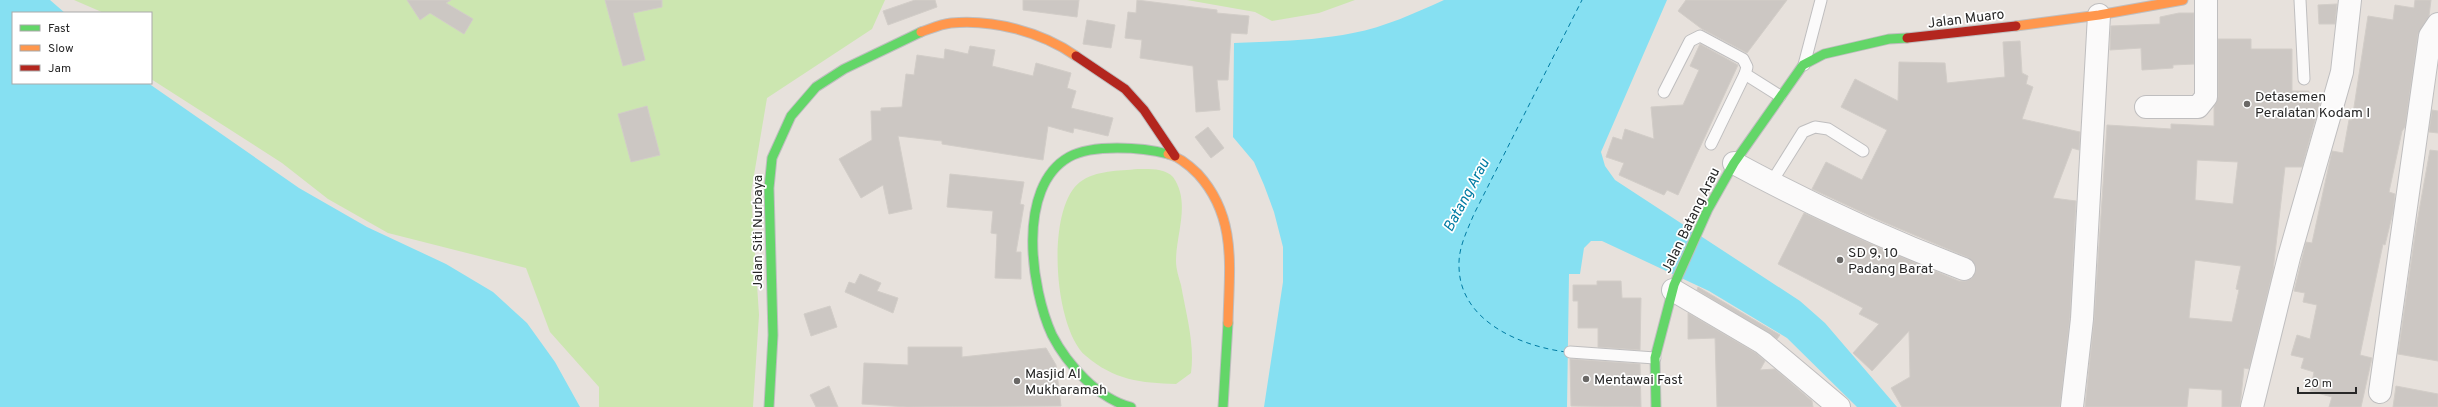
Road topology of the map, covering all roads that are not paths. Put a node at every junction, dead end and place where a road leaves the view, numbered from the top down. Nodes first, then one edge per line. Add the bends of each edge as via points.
1 (1821, 0) edge
2 (2183, 0) edge
3 (2206, 0) edge
4 (2300, 0) edge
5 (2350, 0) edge
6 (2099, 15) junction
7 (2438, 24) edge
8 (1803, 65) junction
9 (1745, 74) junction
10 (2304, 79) dead end
11 (1664, 92) dead end
12 (1780, 96) junction
13 (2146, 107) dead end
14 (1711, 144) dead end
15 (1863, 151) dead end
16 (1175, 156) junction
17 (1734, 163) junction
18 (1771, 183) junction
19 (1964, 269) dead end
20 (1674, 287) junction
21 (1570, 352) dead end
22 (1655, 358) junction
23 (2380, 392) dead end
24 (1817, 397) edge
25 (769, 407) edge
26 (1131, 407) edge
27 (1223, 407) edge
28 (1656, 407) edge
29 (1839, 407) edge
30 (2072, 407) edge
31 (2252, 407) edge

1 - 8 lane
2 - 6 street, Jalan Muaro
3 - 13 street via 2206,97 2198,107
4 - 10 lane
5 - 31 street via 2342,72 2289,257
6 - 8 street, Jalan Muaro via 1947,35 1889,39 1824,54
6 - 30 street via 2082,319
7 - 23 street via 2430,36
8 - 12 street, Jalan Batang Arau
9 - 11 lane via 1747,67 1743,59 1700,36 1690,41
9 - 12 lane
9 - 14 lane
12 - 17 street, Jalan Batang Arau
15 - 18 lane via 1828,129 1815,128 1803,132
16 - 25 street, Jalan Siti Nurbaya via 1144,110 1125,89 1072,53 1037,35 979,22 949,23 921,32 844,69 816,87 791,116 772,158 769,188 773,335
16 - 26 street via 1144,151 1088,150 1070,156 1054,170 1039,194 1034,233 1037,289 1047,322 1060,349 1078,373 1104,393
16 - 27 street via 1205,181 1219,205 1228,232 1228,352
17 - 18 street
17 - 20 street, Jalan Batang Arau via 1708,209
18 - 19 street via 1908,248
20 - 22 street, Jalan Batang Arau
20 - 24 street via 1763,343
21 - 22 lane
22 - 28 street, Jalan Batang Arau
24 - 29 street

